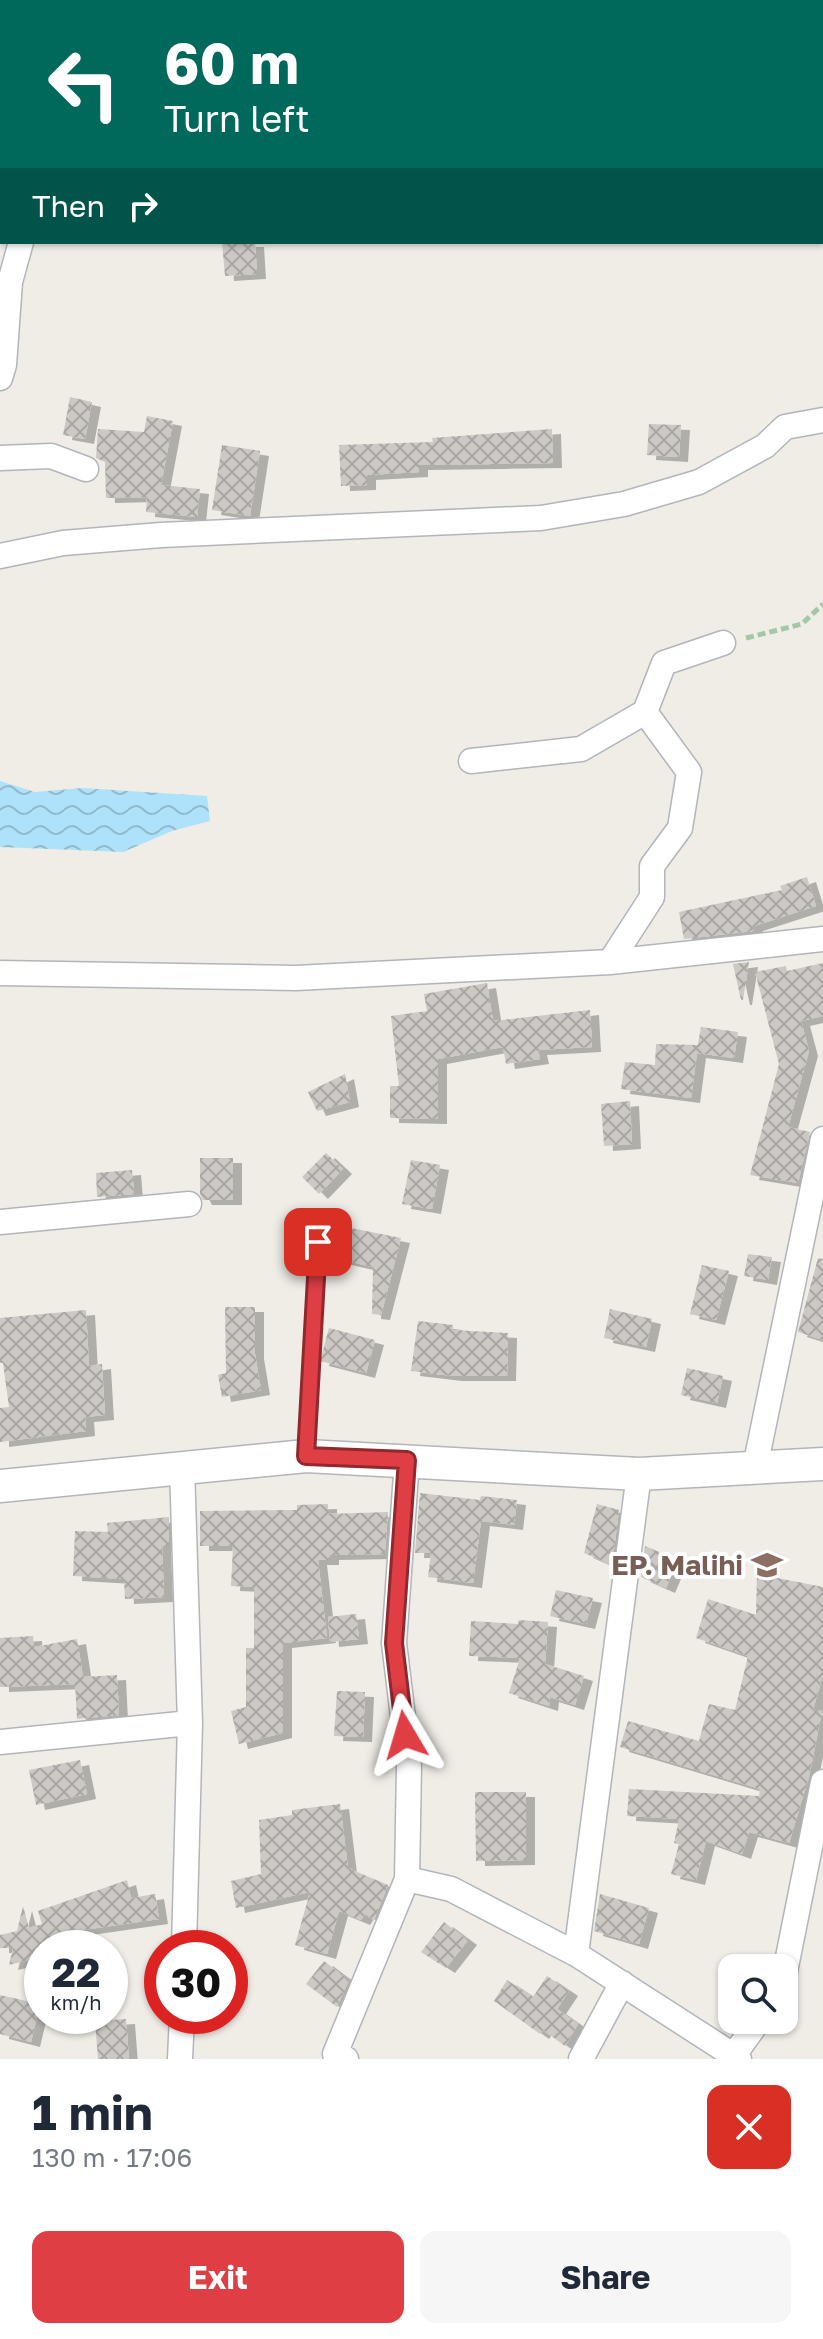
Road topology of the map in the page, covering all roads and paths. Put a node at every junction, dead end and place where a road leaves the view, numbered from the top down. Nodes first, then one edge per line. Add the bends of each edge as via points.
1 (20, 244) edge
2 (0, 378) edge
3 (823, 420) edge
4 (0, 458) edge
5 (86, 469) dead end
6 (0, 556) edge
7 (823, 604) edge
8 (723, 643) joint
9 (645, 712) junction
10 (471, 761) dead end
11 (823, 939) edge
12 (610, 962) junction
13 (0, 973) edge
14 (823, 1139) edge
15 (189, 1204) dead end
16 (0, 1222) edge
17 (318, 1242) dead end
18 (306, 1456) junction
19 (407, 1460) junction
20 (823, 1464) edge
21 (182, 1466) junction
22 (755, 1467) junction
23 (639, 1474) junction
24 (0, 1486) edge
25 (190, 1723) junction
26 (0, 1742) edge
27 (823, 1782) edge
28 (407, 1879) junction
29 (184, 1930) edge
30 (576, 1954) junction
31 (789, 1954) edge
32 (622, 1983) junction
33 (181, 2034) edge
34 (750, 2034) edge
35 (736, 2057) edge
36 (180, 2059) edge
37 (346, 2059) edge
38 (581, 2059) edge

1 - 2 street via 10,282
3 - 6 street via 785,427 765,446 699,482 624,504 555,516 161,535 63,543
4 - 5 street via 51,456
7 - 8 path via 802,624
8 - 9 street via 664,663
9 - 10 street via 581,749
9 - 12 street via 689,772 680,828 652,866 652,897
11 - 12 street
12 - 13 street via 296,978
14 - 22 street
15 - 16 street
17 - 18 lane
18 - 19 street
18 - 21 street
19 - 23 street
19 - 28 street via 394,1643 409,1766
20 - 22 street
21 - 24 street
21 - 25 street
22 - 23 street
23 - 30 street
25 - 26 street
25 - 29 street
27 - 31 street
28 - 30 street via 451,1889
28 - 37 street via 335,2054
30 - 32 street
32 - 35 street
32 - 38 street
33 - 36 street
34 - 35 street

